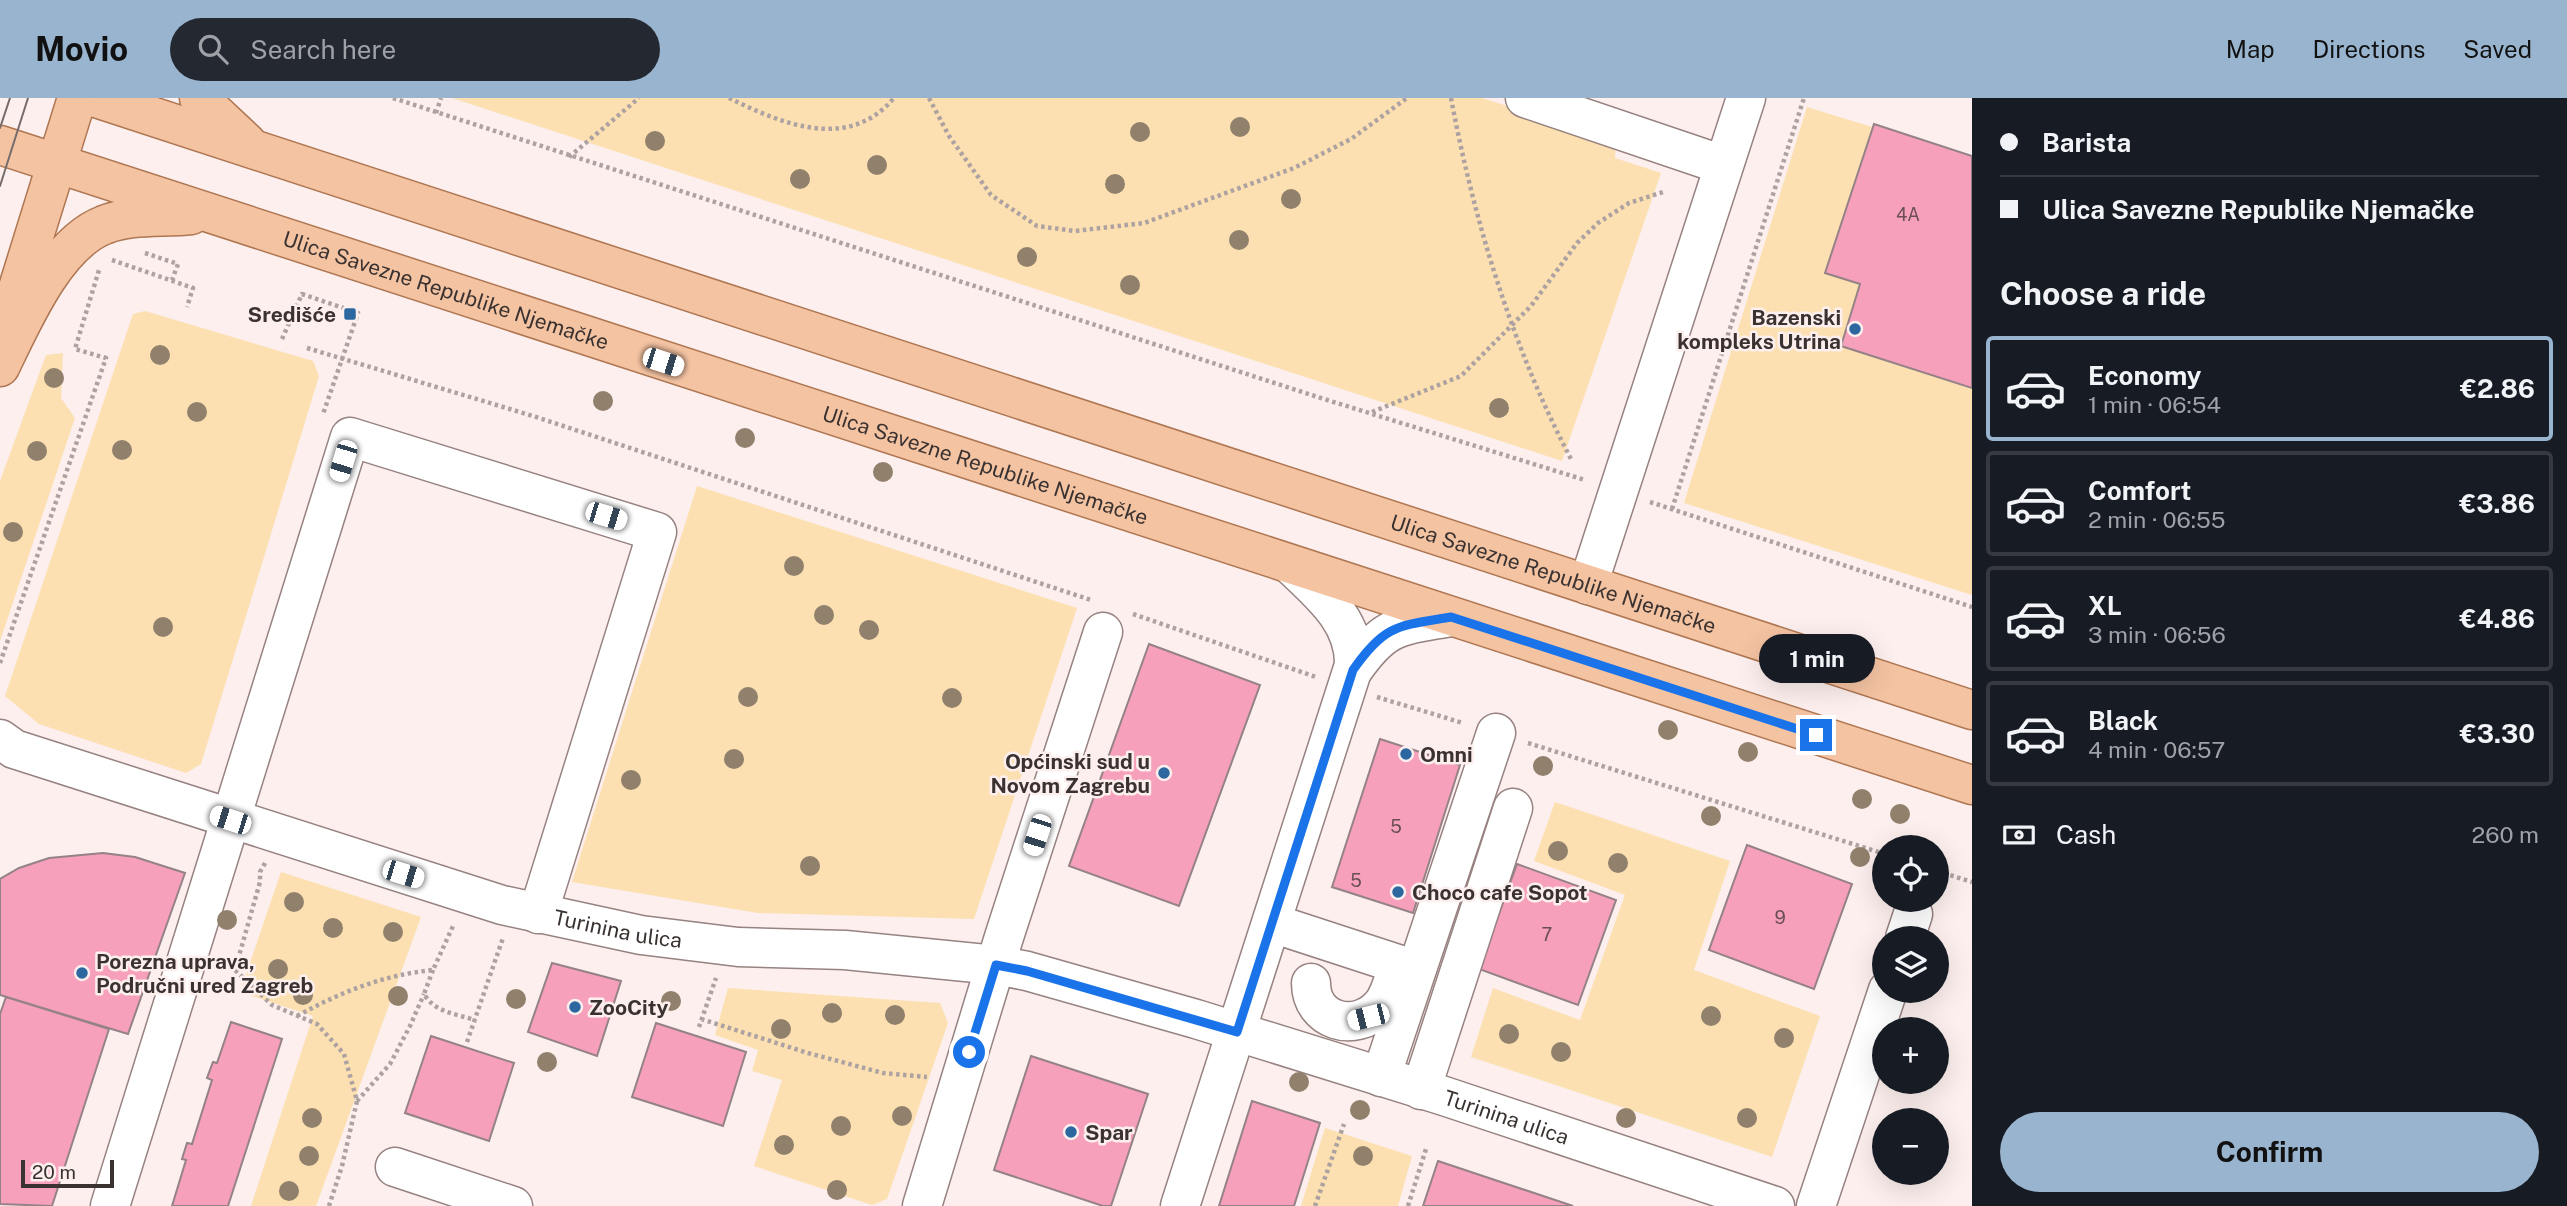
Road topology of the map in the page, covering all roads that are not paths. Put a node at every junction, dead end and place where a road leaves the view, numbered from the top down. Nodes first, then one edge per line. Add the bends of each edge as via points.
1 (77, 98) edge
2 (96, 98) edge
3 (199, 98) edge
4 (1525, 98) edge
5 (1746, 98) edge
6 (0, 145) edge
7 (256, 152) junction
8 (56, 163) junction
9 (1723, 165) junction
10 (207, 214) junction
11 (0, 345) edge
12 (0, 367) edge
13 (1292, 566) junction
14 (1588, 585) junction
15 (1109, 615) road end
16 (1451, 617) junction
17 (1351, 682) junction
18 (1972, 710) edge
19 (1496, 733) road end
20 (4, 746) edge
21 (1972, 785) edge
22 (1513, 808) dead end
23 (230, 820) junction
24 (522, 922) junction
25 (1272, 923) junction
26 (996, 965) junction
27 (1408, 967) junction
28 (1311, 983) dead end
29 (1884, 1003) edge
30 (1237, 1032) junction
31 (1381, 1077) junction
32 (1421, 1090) junction
33 (395, 1167) dead end
34 (110, 1206) edge
35 (513, 1206) edge
36 (922, 1206) edge
37 (1180, 1206) edge
38 (1775, 1206) edge
39 (1816, 1206) edge

1 - 8 main road
2 - 7 main road, Ulica Savezne Republike Njemačke
3 - 7 main road
4 - 9 street
5 - 9 street
6 - 8 main road, Ulica Savezne Republike Njemačke
7 - 14 main road, Ulica Savezne Republike Njemačke
8 - 10 main road, Ulica Savezne Republike Njemačke
8 - 11 main road
9 - 14 street
10 - 12 main road via 122,220 87,235 56,267
10 - 13 main road, Ulica Savezne Republike Njemačke
13 - 16 main road, Ulica Savezne Republike Njemačke
13 - 17 street via 1342,619 1353,643
14 - 18 main road, Ulica Savezne Republike Njemačke
15 - 26 street
16 - 17 street via 1386,632 1367,650
16 - 21 main road, Ulica Savezne Republike Njemačke
17 - 25 street
19 - 27 street
20 - 23 street, Turinina ulica
22 - 32 street
23 - 24 street, Turinina ulica via 502,905
23 - 24 street via 350,437 657,532
23 - 34 street
24 - 26 street, Turinina ulica via 738,947 845,950
25 - 27 street
25 - 30 street
26 - 30 street, Turinina ulica
26 - 36 street
27 - 28 street via 1378,1009 1350,1021 1321,1011 1311,994
27 - 31 street
29 - 39 street
30 - 31 street, Turinina ulica
30 - 37 street
31 - 32 street, Turinina ulica
32 - 38 street, Turinina ulica
33 - 35 street

